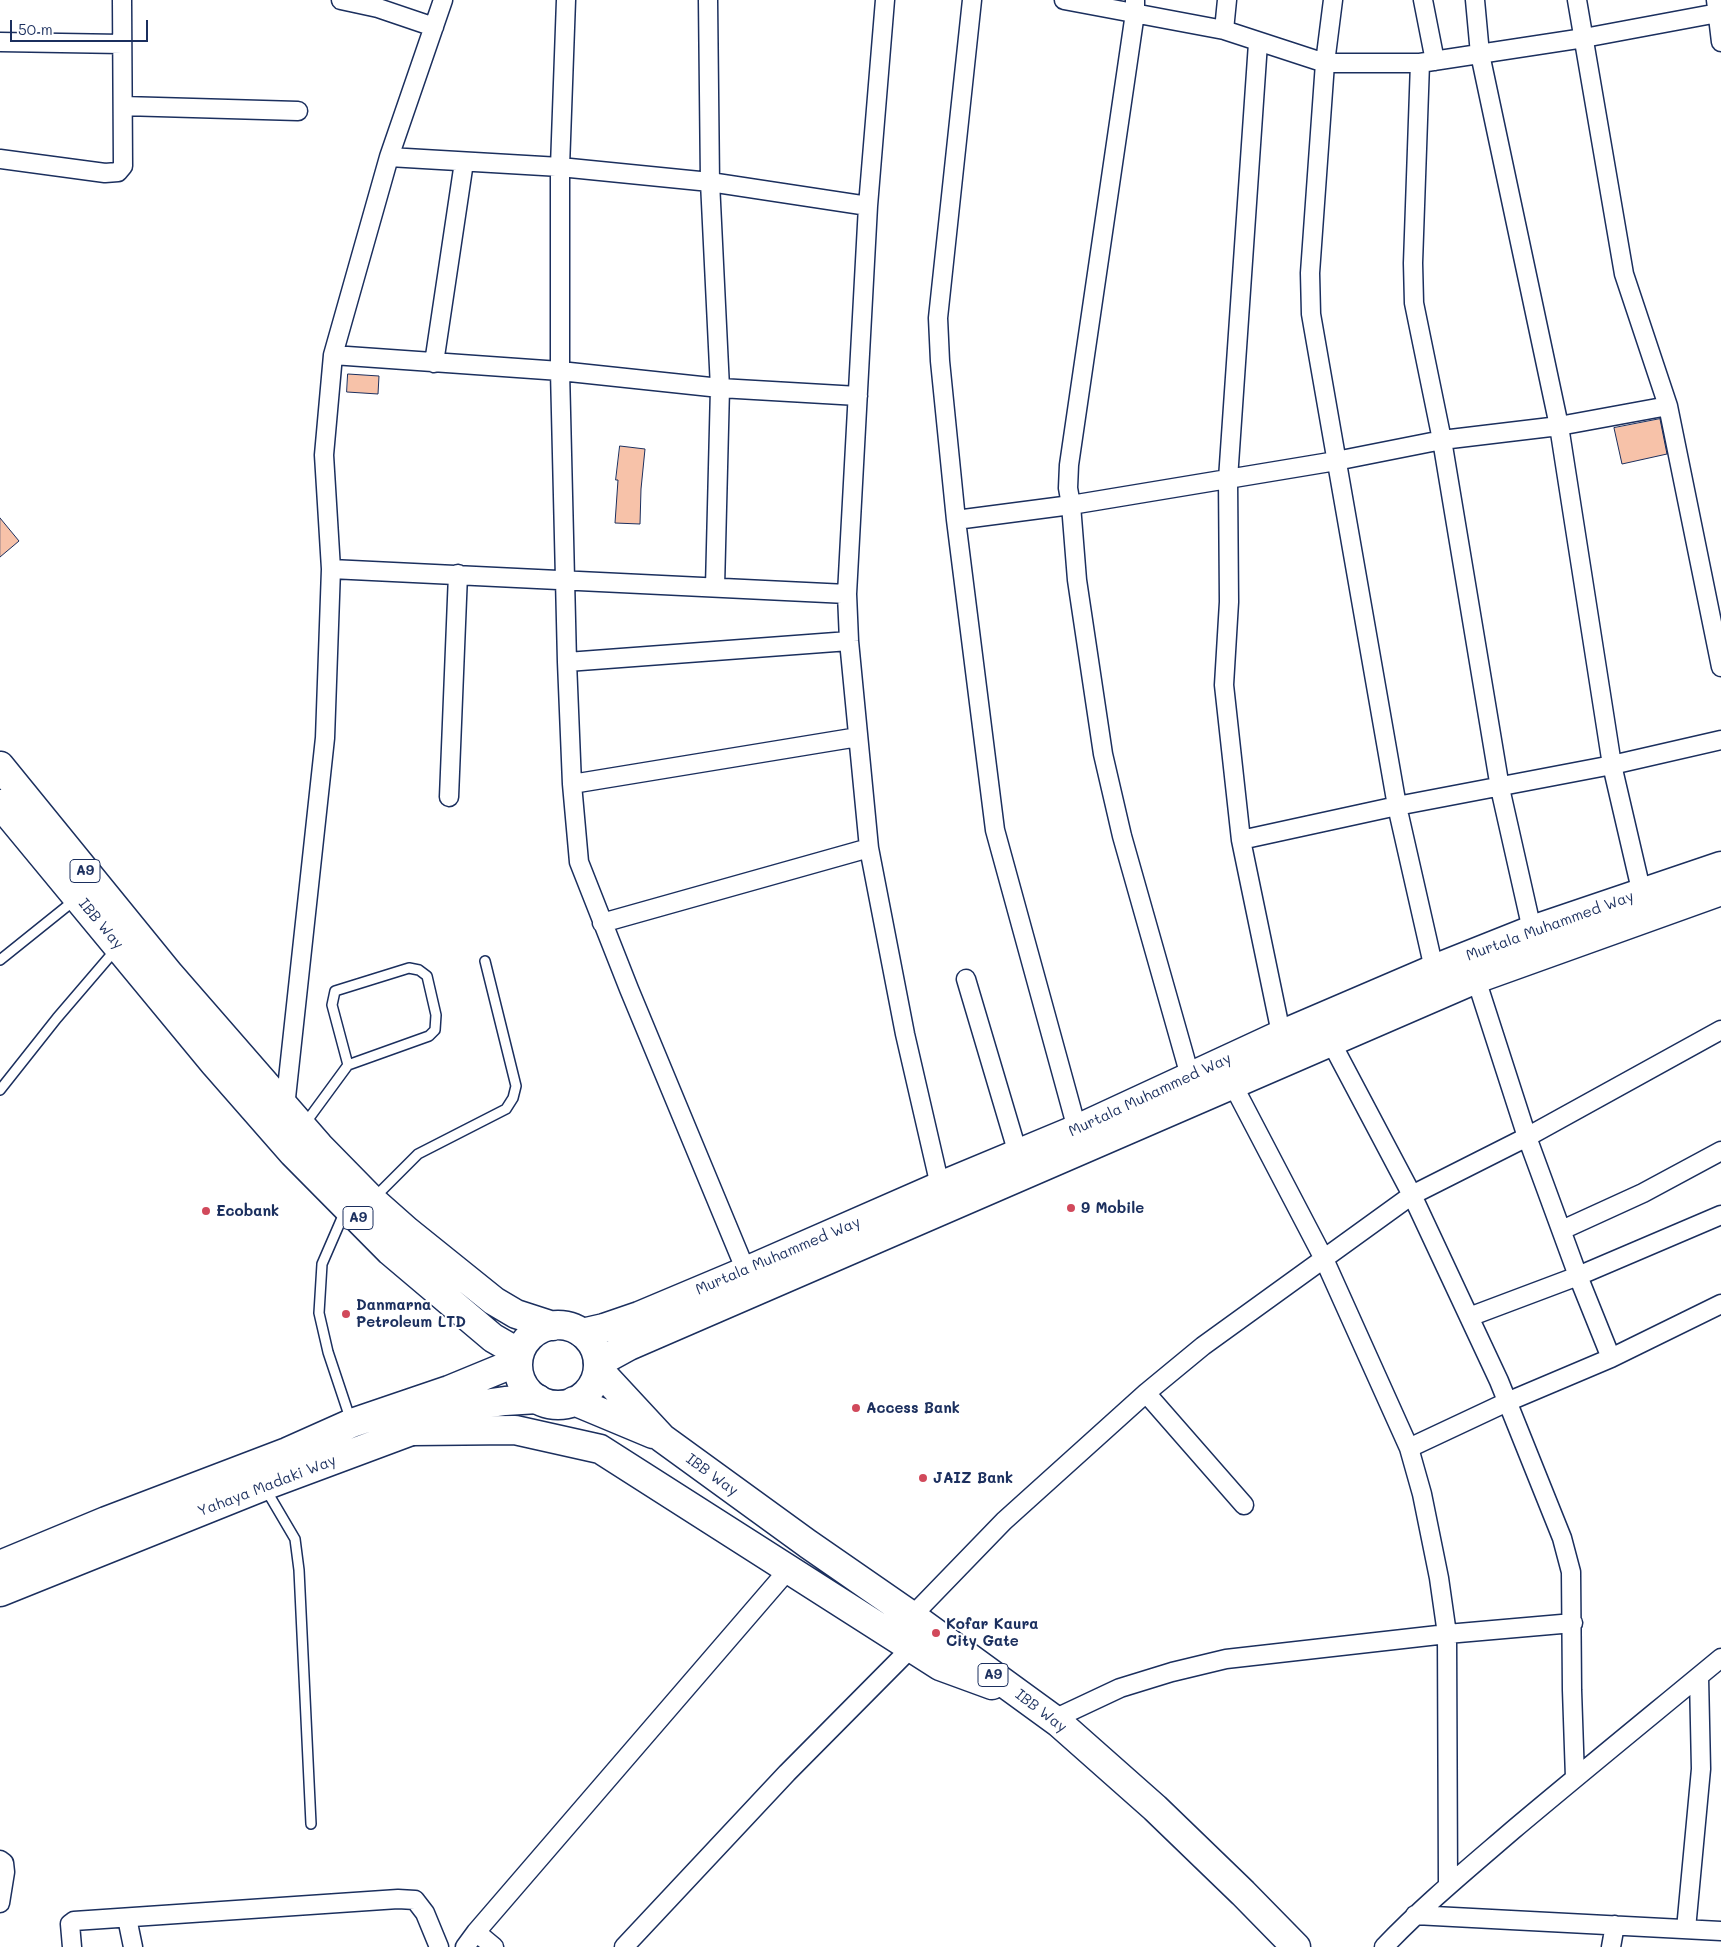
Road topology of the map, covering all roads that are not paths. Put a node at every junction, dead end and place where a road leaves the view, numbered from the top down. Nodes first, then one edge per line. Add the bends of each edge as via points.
1 (122, 0) edge
2 (341, 0) edge
3 (443, 0) edge
4 (566, 0) edge
5 (708, 0) edge
6 (885, 0) edge
7 (972, 0) edge
8 (1064, 0) edge
9 (1227, 0) edge
10 (1333, 0) edge
11 (1423, 0) edge
12 (1475, 0) edge
13 (1576, 0) edge
14 (1135, 6) edge
15 (1717, 7) edge
16 (428, 25) junction
17 (1224, 30) junction
18 (1584, 38) junction
19 (0, 42) edge
20 (1721, 42) edge
21 (1258, 43) junction
22 (122, 44) junction
23 (1480, 54) junction
24 (1324, 62) junction
25 (1427, 62) junction
26 (123, 106) junction
27 (298, 111) dead end
28 (389, 157) junction
29 (0, 159) edge
30 (464, 162) junction
31 (560, 167) junction
32 (710, 182) junction
33 (868, 206) junction
34 (333, 355) junction
35 (434, 363) junction
36 (560, 371) junction
37 (720, 388) junction
38 (858, 396) junction
39 (1668, 406) junction
40 (1559, 426) junction
41 (1442, 440) junction
42 (1336, 461) junction
43 (1228, 479) junction
44 (1071, 505) junction
45 (956, 520) junction
46 (330, 569) junction
47 (458, 574) junction
48 (565, 581) junction
49 (715, 587) junction
50 (847, 594) junction
51 (849, 641) junction
52 (567, 662) junction
53 (1721, 667) edge
54 (858, 737) junction
55 (1721, 740) edge
56 (1612, 765) junction
57 (0, 766) edge
58 (572, 784) junction
59 (1500, 788) junction
60 (449, 797) dead end
61 (0, 804) edge
62 (1397, 806) junction
63 (1241, 840) junction
64 (869, 848) junction
65 (1721, 866) edge
66 (1721, 891) edge
67 (1642, 894) junction
68 (78, 897) junction
69 (602, 922) junction
70 (1532, 930) junction
71 (118, 946) junction
72 (0, 960) edge
73 (485, 960) dead end
74 (1434, 970) junction
75 (966, 979) dead end
76 (1476, 979) junction
77 (167, 987) junction
78 (1720, 1033) edge
79 (1280, 1035) junction
80 (1331, 1042) junction
81 (1288, 1060) junction
82 (348, 1065) junction
83 (1190, 1076) junction
84 (1233, 1085) junction
85 (0, 1090) edge
86 (285, 1107) junction
87 (303, 1127) junction
88 (1077, 1130) junction
89 (1527, 1137) junction
90 (1721, 1151) edge
91 (1018, 1154) junction
92 (940, 1186) junction
93 (1412, 1195) junction
94 (360, 1203) junction
95 (1721, 1215) edge
96 (1562, 1230) junction
97 (1324, 1259) junction
98 (746, 1271) junction
99 (1578, 1276) junction
100 (1721, 1304) edge
101 (1469, 1317) junction
102 (553, 1326) junction
103 (582, 1333) junction
104 (518, 1358) junction
105 (1612, 1358) junction
106 (598, 1366) junction
107 (1146, 1392) junction
108 (538, 1399) junction
109 (574, 1401) junction
110 (1507, 1402) junction
111 (352, 1423) junction
112 (412, 1431) junction
113 (662, 1438) junction
114 (1409, 1448) junction
115 (264, 1486) junction
116 (1244, 1505) dead end
117 (111, 1532) junction
118 (75, 1547) junction
119 (0, 1565) edge
120 (788, 1570) junction
121 (0, 1592) edge
122 (912, 1616) junction
123 (1572, 1623) junction
124 (1446, 1634) junction
125 (911, 1648) junction
126 (1721, 1658) edge
127 (1699, 1677) junction
128 (1021, 1696) junction
129 (1054, 1719) junction
130 (1575, 1778) junction
131 (311, 1824) dead end
132 (0, 1860) edge
133 (1448, 1886) junction
134 (0, 1903) edge
135 (1415, 1915) junction
136 (127, 1918) junction
137 (1615, 1925) junction
138 (1686, 1929) junction
139 (1721, 1931) edge
140 (476, 1932) junction
141 (72, 1947) edge
142 (133, 1947) edge
143 (439, 1947) edge
144 (465, 1947) edge
145 (494, 1947) edge
146 (624, 1947) edge
147 (1296, 1947) edge
148 (1384, 1947) edge
149 (1611, 1947) edge

1 - 22 street
2 - 16 street via 378,8
3 - 16 street
4 - 31 street
5 - 32 street
6 - 33 street
7 - 45 street via 938,318
8 - 14 street
9 - 17 street
10 - 24 street
11 - 25 street
12 - 23 street
13 - 18 street
14 - 17 street
14 - 44 street via 1069,465
15 - 18 street
15 - 20 street
16 - 28 street
17 - 21 street
18 - 23 street
18 - 39 street via 1624,274
19 - 22 street
21 - 24 street
21 - 43 street
22 - 26 street
23 - 25 street
23 - 40 street
24 - 25 street
24 - 42 street via 1310,273 1311,306
25 - 41 street via 1413,263 1414,303
26 - 27 street
26 - 29 street via 123,166 118,172
28 - 30 street
28 - 34 street
30 - 31 street
30 - 35 street
31 - 32 street
31 - 36 street
32 - 33 street
32 - 37 street
33 - 38 street
34 - 35 street
34 - 46 street via 324,455
35 - 36 street
36 - 37 street
36 - 48 street
37 - 38 street
37 - 49 street
38 - 50 street
39 - 40 street
39 - 53 street
40 - 41 street
40 - 56 street
41 - 42 street
41 - 59 street
42 - 43 street
42 - 62 street
43 - 44 street
43 - 63 street via 1229,602 1224,685
44 - 45 street
44 - 83 street via 1077,580 1103,754 1122,836
45 - 88 street via 995,830
46 - 47 street
46 - 86 street via 325,738
47 - 48 street
47 - 60 street
48 - 49 street
48 - 52 street
49 - 50 street
50 - 51 street
51 - 52 street
51 - 54 street
52 - 58 street
54 - 58 street
54 - 64 street
55 - 56 street
56 - 59 street
56 - 67 street
57 - 77 main road, A9
58 - 69 street via 579,862
59 - 62 street
59 - 70 street
61 - 68 main road, IBB Way / A9
62 - 63 street
62 - 74 street
63 - 79 street
64 - 69 street
64 - 92 street via 905,1034
65 - 67 main road, Murtala Muhammed Way
66 - 76 main road, Murtala Muhammed Way
67 - 70 main road, Murtala Muhammed Way
68 - 71 main road, IBB Way / A9
68 - 72 lane
69 - 98 street
70 - 74 main road, Murtala Muhammed Way
71 - 77 main road, IBB Way / A9
71 - 85 lane
73 - 94 lane via 516,1086 514,1098 506,1109 418,1154
74 - 79 main road, Murtala Muhammed Way
75 - 91 street
76 - 80 main road, Murtala Muhammed Way
76 - 89 street
77 - 86 main road, A9 via 243,1060
77 - 94 main road, A9 via 215,1064 293,1153
78 - 89 street
79 - 81 street
79 - 83 main road, Murtala Muhammed Way
80 - 81 main road, Murtala Muhammed Way
80 - 93 street
81 - 84 main road, Murtala Muhammed Way
82 - 82 lane via 429,1036 435,1030 436,1016 427,976 409,968 335,991 332,1004
82 - 87 lane
83 - 88 main road, Murtala Muhammed Way
84 - 97 street
84 - 106 main road, Murtala Muhammed Way via 629,1346
86 - 87 main road, A9
87 - 94 main road, A9
88 - 91 main road, Murtala Muhammed Way
89 - 93 street
89 - 96 street
90 - 96 street via 1643,1193
91 - 92 main road, Murtala Muhammed Way
92 - 98 main road, Murtala Muhammed Way
93 - 97 street
93 - 101 street
94 - 102 main road, A9 via 407,1231 494,1301 516,1314
94 - 104 main road, A9 via 390,1251
94 - 111 lane via 322,1264 319,1313 328,1352
95 - 99 street
96 - 99 street
97 - 107 street via 1202,1346
97 - 114 street
98 - 103 main road, Murtala Muhammed Way via 638,1316
99 - 101 street
99 - 105 street
100 - 105 street
101 - 110 street
102 - 103 main road, A9 via 568,1326
102 - 104 main road via 543,1328 526,1340
103 - 106 main road, A9 via 593,1347
104 - 108 main road via 521,1379
104 - 111 main road, Yahaya Madaki Way via 449,1390
105 - 110 street
106 - 109 main road via 594,1383 586,1394
106 - 113 main road, IBB Way / A9
107 - 116 street
107 - 122 street via 1004,1521
108 - 109 main road, A9 via 560,1404
108 - 112 main road, Yahaya Madaki Way via 484,1404
109 - 113 main road, IBB Way / A9
110 - 114 street
110 - 123 street via 1562,1538 1571,1572
111 - 117 main road, Yahaya Madaki Way
112 - 115 main road, Yahaya Madaki Way
112 - 120 main road via 516,1430 600,1449
113 - 122 main road, IBB Way / A9
114 - 124 street via 1422,1494
115 - 117 main road, Yahaya Madaki Way
115 - 131 lane via 295,1539
117 - 118 main road, Yahaya Madaki Way
118 - 119 main road, Yahaya Madaki Way
118 - 121 main road, Yahaya Madaki Way
120 - 125 main road
120 - 140 street
122 - 128 main road, IBB Way / A9
123 - 124 street
123 - 130 street
124 - 129 street via 1226,1659 1120,1688
124 - 133 street
125 - 128 main road via 940,1666
125 - 146 street via 787,1773
126 - 127 street
127 - 130 street
127 - 138 street via 1701,1769
128 - 129 main road, IBB Way / A9
129 - 147 main road, IBB Way / A9 via 1155,1808
130 - 133 street
132 - 134 street via 4,1863 5,1872
133 - 135 street
135 - 137 street
135 - 148 street
136 - 141 street via 74,1921 69,1928
136 - 142 street
136 - 143 street via 415,1900 425,1913
137 - 138 street
137 - 149 street
138 - 139 street
140 - 144 street
140 - 145 street

